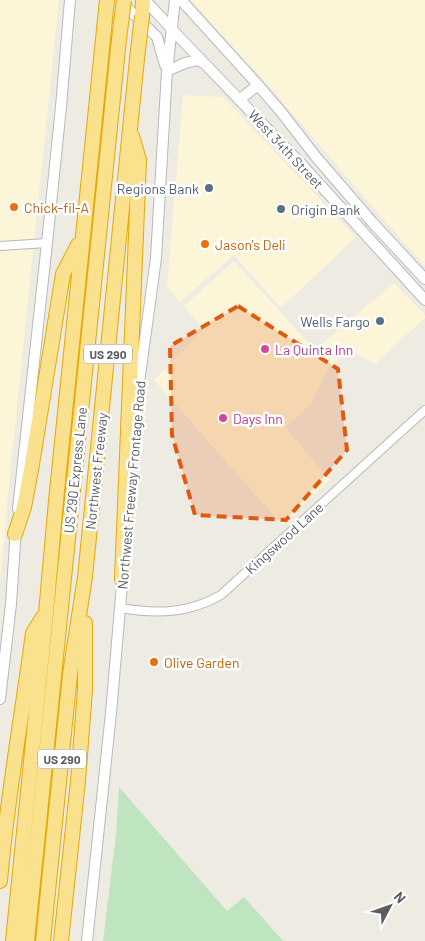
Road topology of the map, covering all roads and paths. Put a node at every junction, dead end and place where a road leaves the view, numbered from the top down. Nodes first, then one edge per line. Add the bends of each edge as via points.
1 (78, 0) edge
2 (107, 0) edge
3 (119, 0) edge
4 (124, 0) edge
5 (144, 0) edge
6 (175, 0) edge
7 (181, 0) edge
8 (69, 5) edge
9 (172, 29) junction
10 (205, 64) junction
11 (167, 71) junction
12 (258, 85) junction
13 (239, 100) junction
14 (130, 131) junction
15 (316, 157) junction
16 (304, 167) junction
17 (82, 238) junction
18 (48, 243) junction
19 (0, 246) edge
20 (425, 279) edge
21 (425, 300) edge
22 (425, 410) edge
23 (15, 534) junction
24 (85, 578) junction
25 (122, 579) junction
26 (120, 608) junction
27 (46, 612) junction
28 (0, 699) edge
29 (0, 881) edge
30 (13, 941) edge
31 (28, 941) edge
32 (43, 941) edge
33 (61, 941) edge
34 (86, 941) edge

1 - 8 main road
2 - 17 highway, US 290
3 - 11 main road via 157,37
4 - 31 highway, US 290 Express Lane, bridge
5 - 9 main road, West 34th Street
5 - 14 highway, Northwest Freeway / US 290, bridge
6 - 9 main road, Northwest Freeway Frontage Road
7 - 12 main road, West 34th Street
8 - 18 main road
9 - 10 main road, West 34th Street
9 - 11 main road, Northwest Freeway Frontage Road
10 - 11 main road via 198,60
10 - 13 main road, West 34th Street
11 - 25 main road, Northwest Freeway Frontage Road via 156,258 132,434
12 - 13 main road
12 - 15 main road, West 34th Street
13 - 16 main road, West 34th Street
14 - 24 highway, Northwest Freeway / US 290
14 - 25 highway via 139,160
15 - 16 main road
15 - 20 main road, West 34th Street
16 - 21 main road, West 34th Street
17 - 23 highway via 63,274 31,470
17 - 27 highway, US 290
18 - 19 street
18 - 23 main road
22 - 26 street, Kingswood Lane via 221,595 186,610
23 - 28 main road
24 - 32 highway, Northwest Freeway / US 290 via 70,674
24 - 33 highway via 85,690
25 - 26 main road, Northwest Freeway Frontage Road
26 - 34 main road, Northwest Freeway Frontage Road
27 - 29 highway via 34,633
27 - 30 highway, US 290

